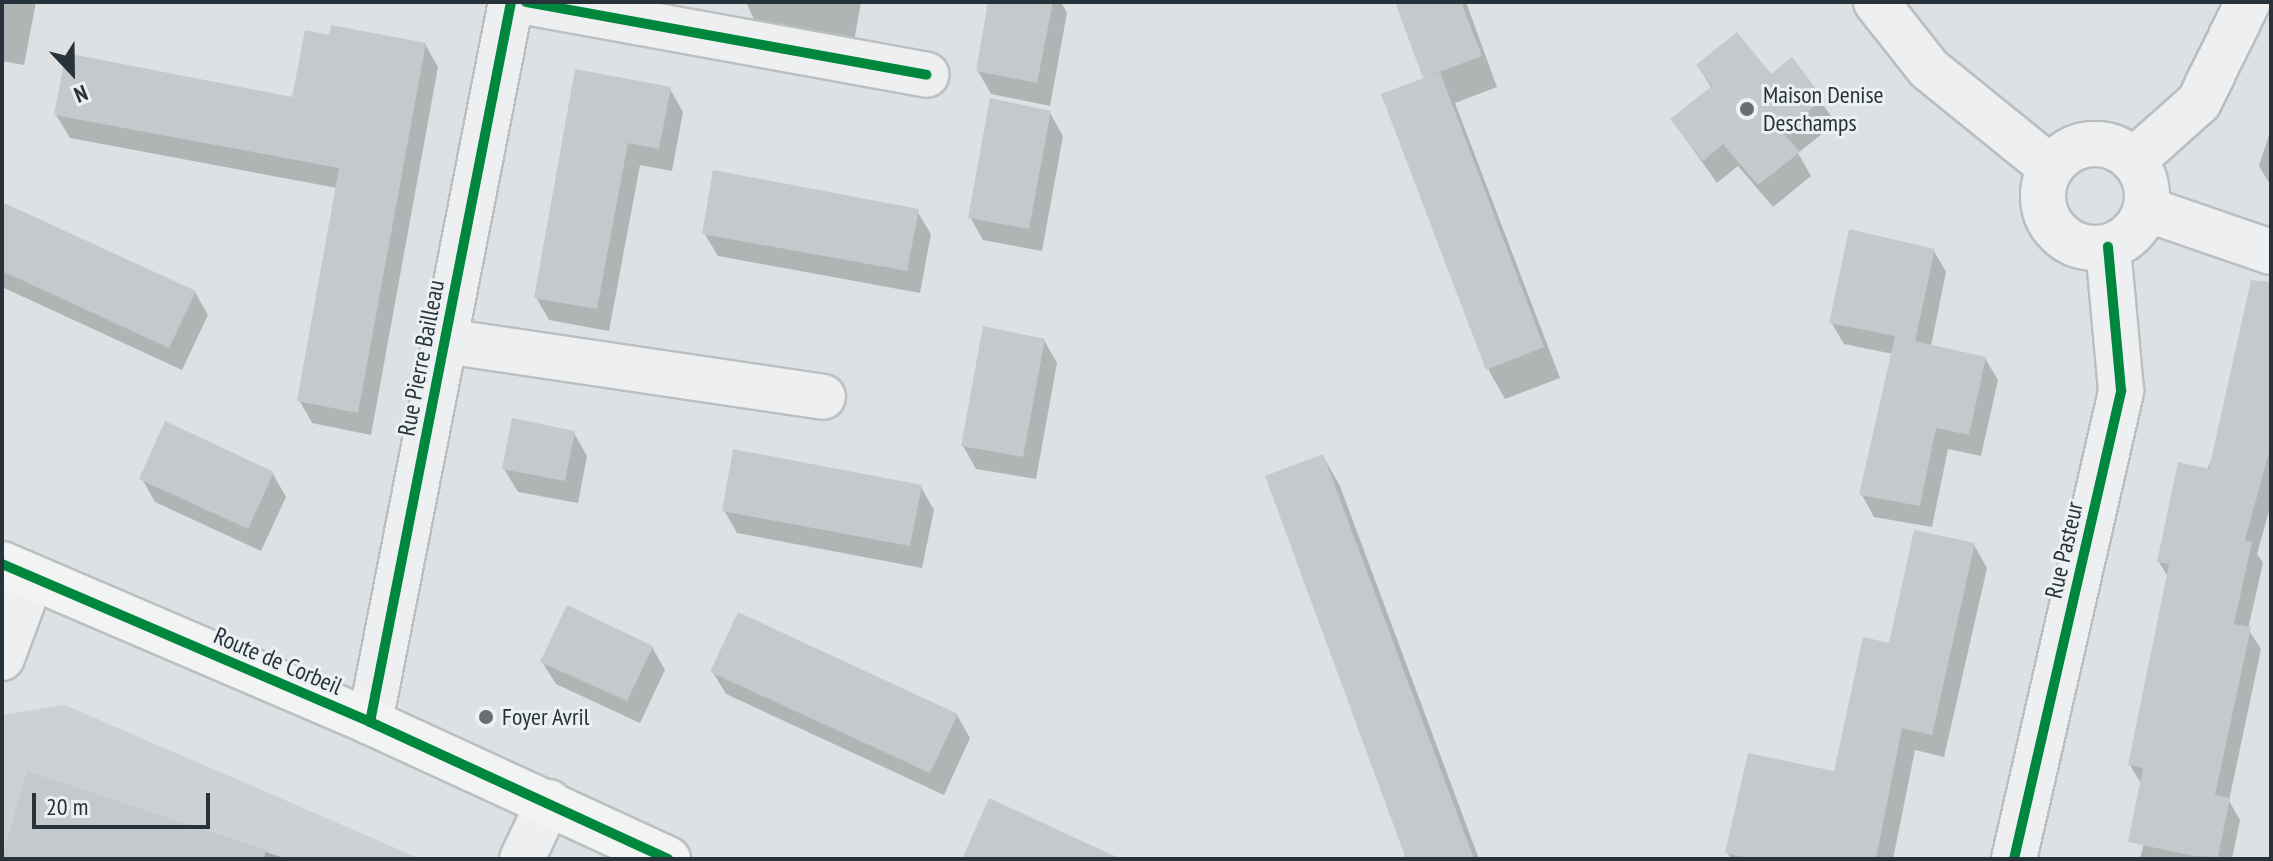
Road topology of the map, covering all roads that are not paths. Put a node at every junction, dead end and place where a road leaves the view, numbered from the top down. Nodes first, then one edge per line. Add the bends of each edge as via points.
1 (511, 2) edge
2 (526, 2) edge
3 (1876, 2) edge
4 (2248, 2) edge
5 (926, 75) dead end
6 (2134, 160) junction
7 (2050, 167) junction
8 (2146, 209) junction
9 (2108, 247) junction
10 (2271, 252) edge
11 (445, 341) junction
12 (823, 397) dead end
13 (17, 570) edge
14 (2, 658) edge
15 (370, 722) junction
16 (549, 802) junction
17 (522, 859) edge
18 (668, 859) edge
19 (2014, 859) edge

1 - 11 street, Rue Pierre Bailleau
2 - 5 street
3 - 7 street via 1929,69
4 - 6 street via 2199,102
6 - 7 street via 2119,148 2080,145
6 - 8 street via 2146,183
7 - 9 street via 2043,208 2052,227 2087,248
8 - 9 street via 2138,226
8 - 10 street
9 - 19 street, Rue Pasteur via 2121,390
11 - 12 street, Rue Pierre Bailleau
11 - 15 street, Rue Pierre Bailleau
13 - 14 street
13 - 15 main road, Route de Corbeil
15 - 16 main road, Route de Corbeil
16 - 17 street
16 - 18 main road, Route de Corbeil

